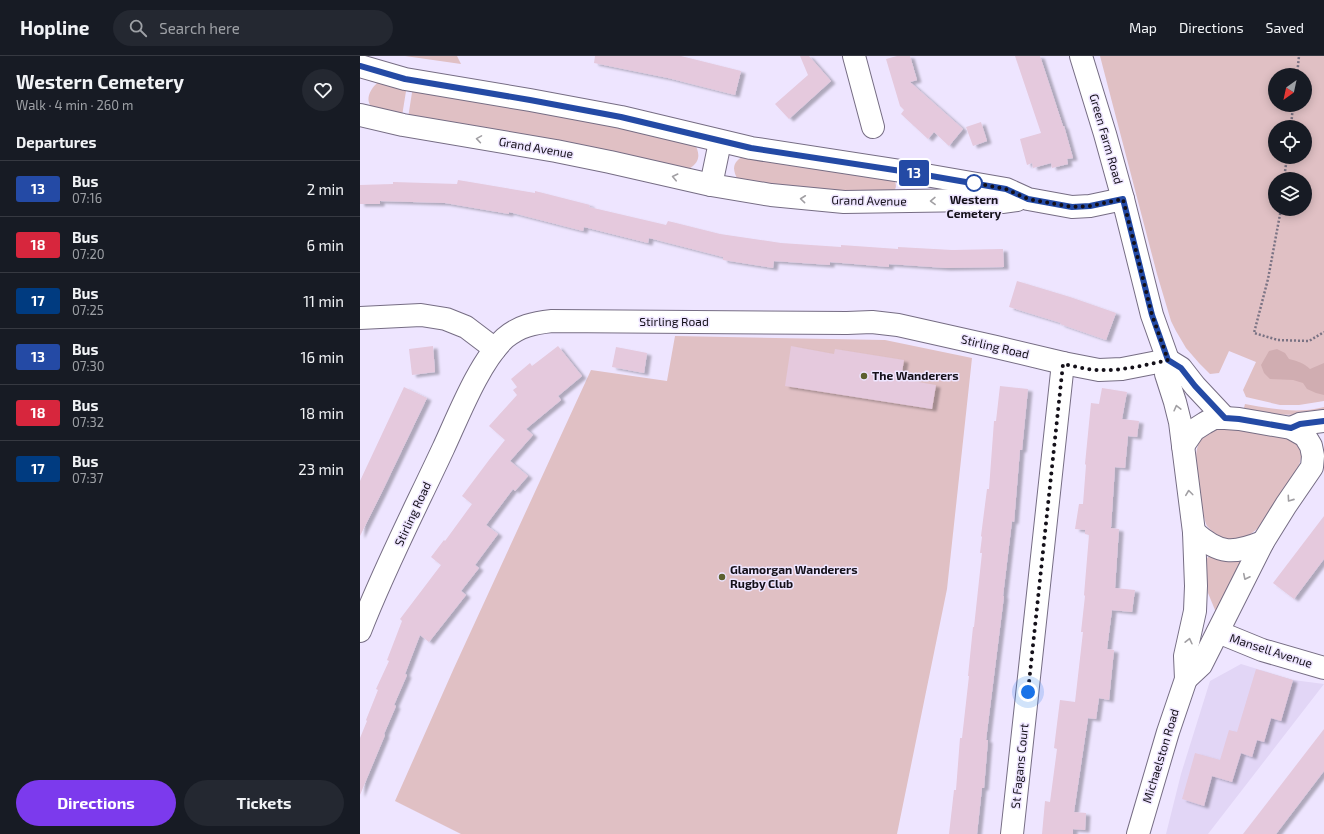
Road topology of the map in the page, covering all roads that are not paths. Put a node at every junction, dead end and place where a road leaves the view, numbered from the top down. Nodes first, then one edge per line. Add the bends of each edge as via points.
1 (854, 56) edge
2 (1081, 56) edge
3 (361, 65) edge
4 (360, 115) edge
5 (873, 127) dead end
6 (720, 142) junction
7 (711, 186) junction
8 (1028, 199) junction
9 (1123, 199) junction
10 (360, 318) edge
11 (495, 349) junction
12 (1168, 360) junction
13 (1063, 364) junction
14 (1225, 418) junction
15 (1324, 421) edge
16 (1291, 428) junction
17 (1183, 446) junction
18 (1318, 462) edge
19 (1194, 532) junction
20 (1263, 542) junction
21 (365, 602) edge
22 (360, 631) edge
23 (1218, 632) junction
24 (1324, 668) edge
25 (1186, 679) junction
26 (1012, 834) edge
27 (1138, 834) edge

1 - 5 street
2 - 9 street, Green Farm Road
3 - 6 street, Grand Avenue via 405,79 577,108
7 -> 4 street, Grand Avenue via 556,151 403,125
6 - 7 street
6 - 8 street, Grand Avenue via 1006,189
8 -> 7 street, Grand Avenue via 1002,202 844,202
8 - 9 street, Grand Avenue via 1072,207
9 - 12 street, Green Farm Road via 1152,315
10 - 11 street via 421,314 446,319 466,327
11 - 13 street, Stirling Road via 518,329 552,321 872,322 941,334
11 - 21 street, Stirling Road via 475,381
12 - 13 street, Stirling Road via 1108,370
12 - 14 street via 1181,368
17 -> 12 street, Green Farm Road via 1180,422 1166,374
13 - 26 street, St Fagans Court
14 - 16 street
14 - 17 street via 1214,418 1194,430
15 - 16 street via 1300,424
16 - 18 street via 1305,436
19 -> 17 street, Green Farm Road
18 -> 20 street via 1286,505
19 - 20 street via 1217,548 1230,551
25 -> 19 street, Michaelston Road via 1185,656 1196,611
20 -> 23 street, Michaelston Road
21 - 22 street, Stirling Road
23 - 24 street, Mansell Avenue via 1250,646
23 - 25 street, Michaelston Road via 1201,665
25 - 27 street, Michaelston Road

